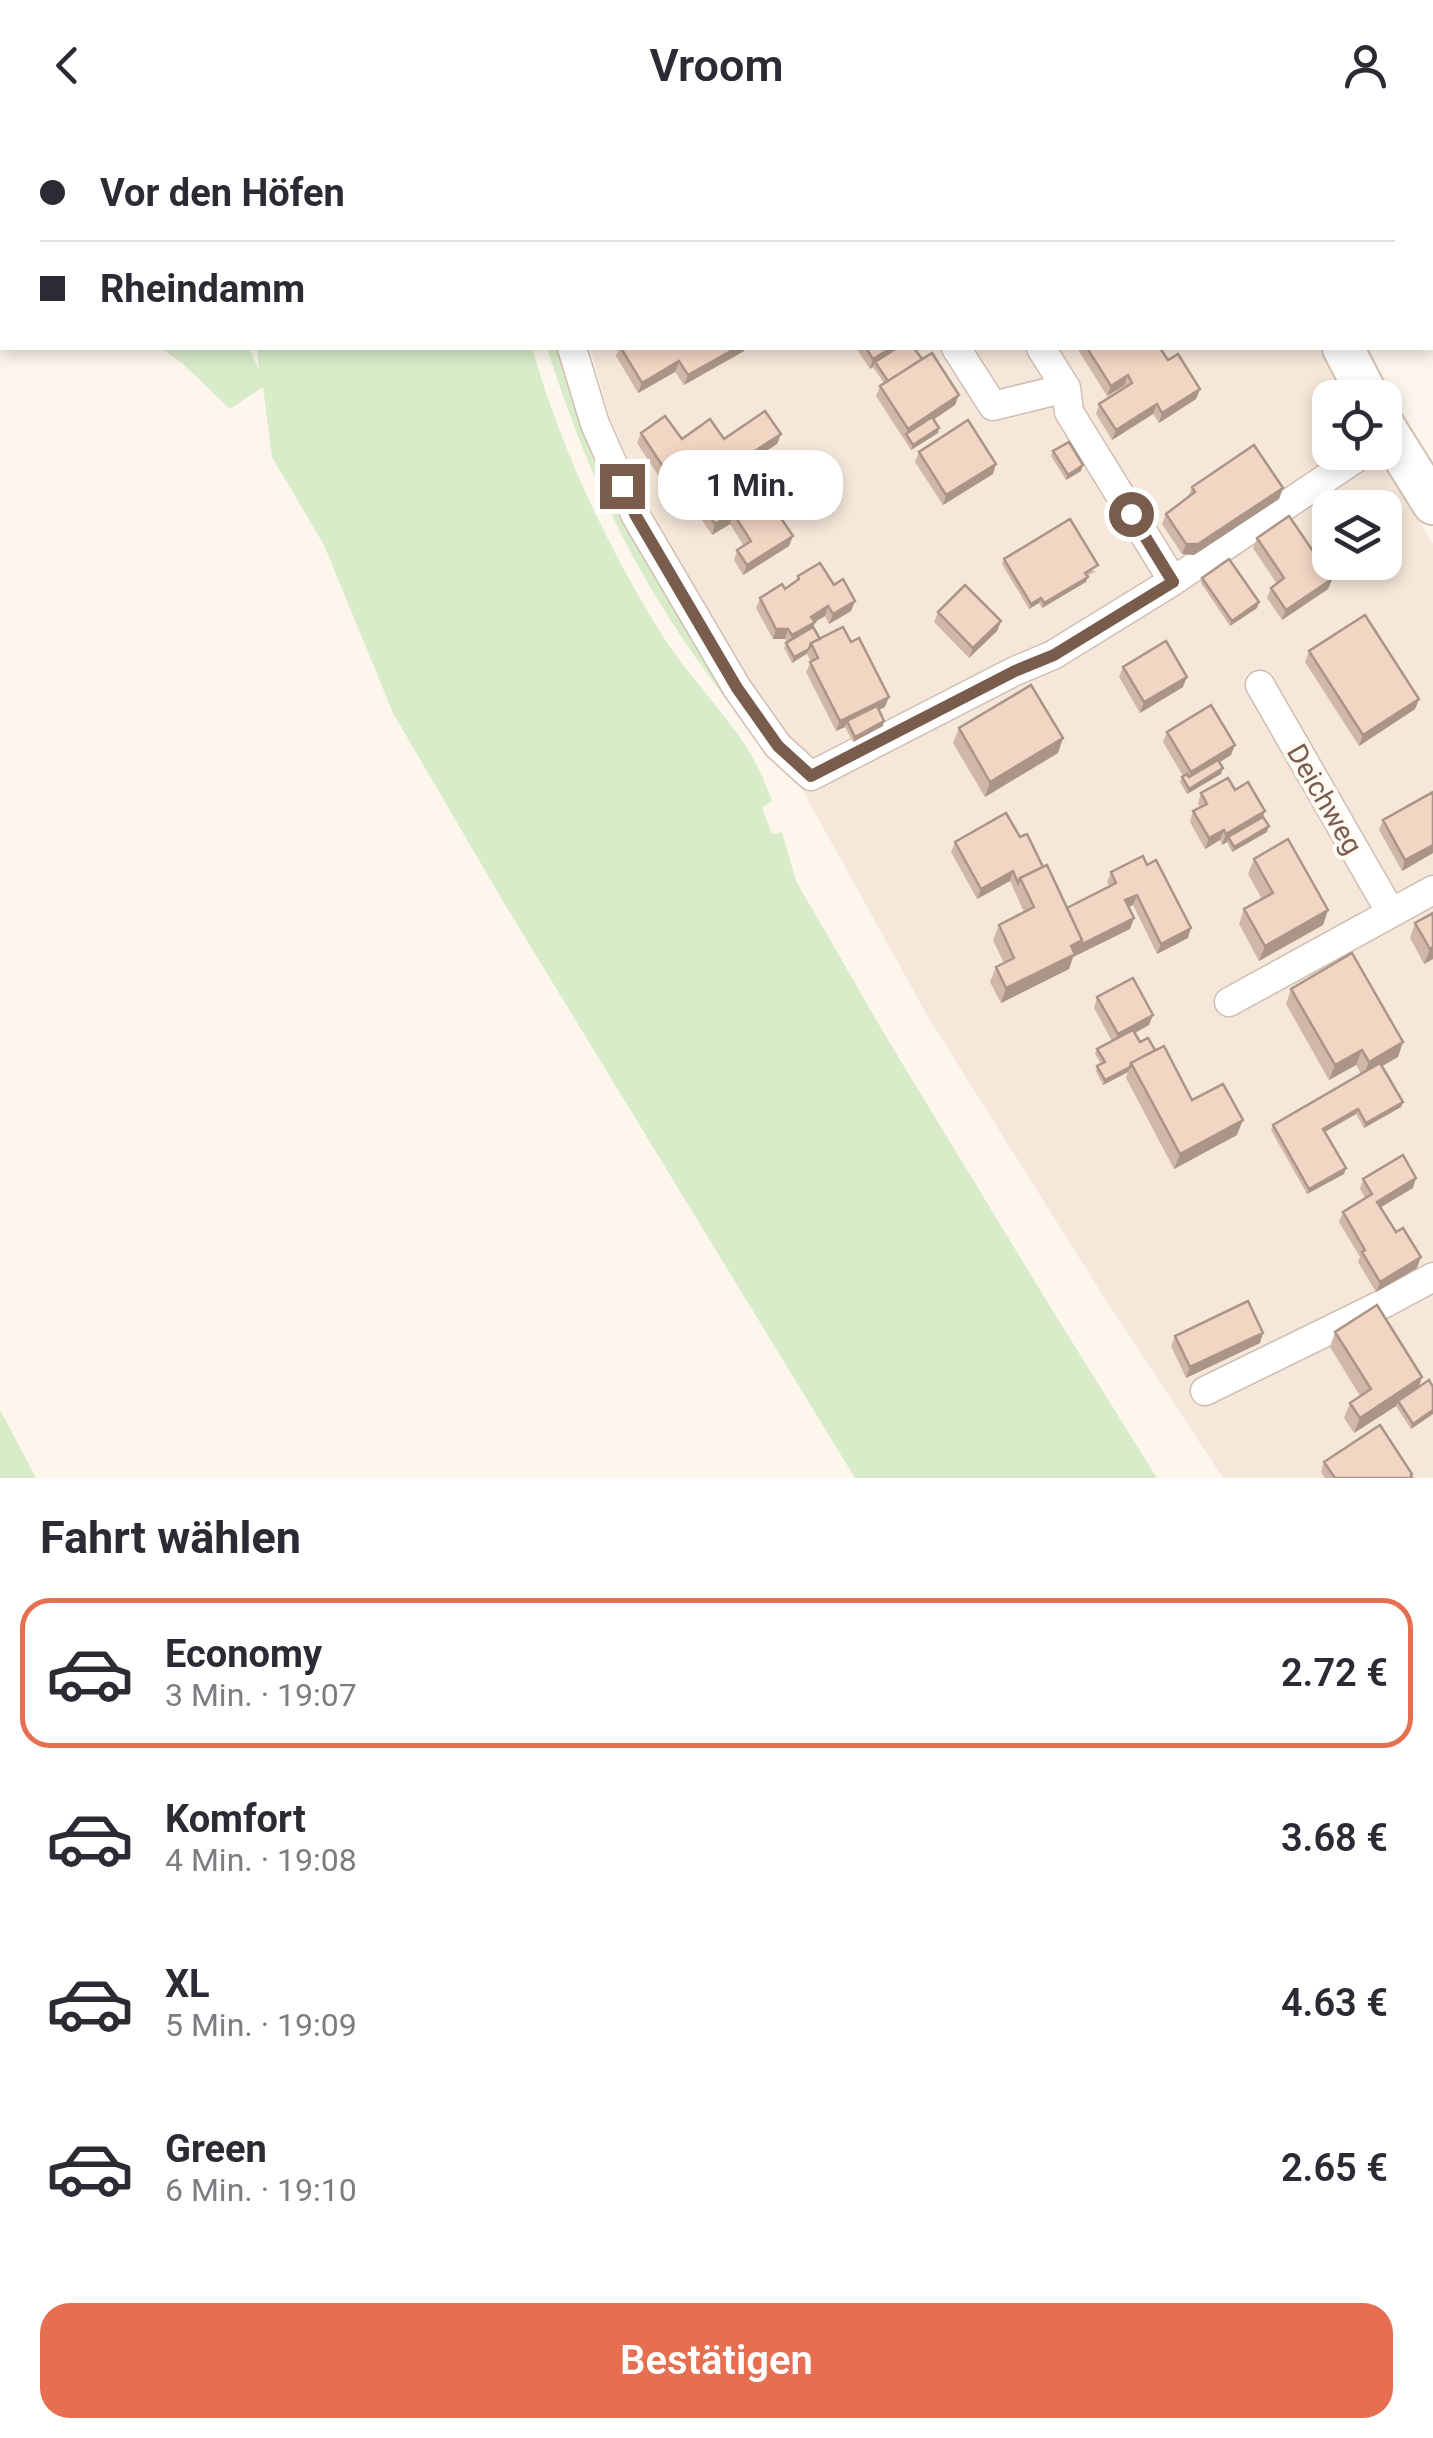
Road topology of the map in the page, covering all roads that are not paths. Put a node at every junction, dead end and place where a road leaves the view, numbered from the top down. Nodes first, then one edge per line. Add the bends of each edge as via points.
1 (573, 350) edge
2 (957, 350) edge
3 (1041, 350) edge
4 (1344, 350) edge
5 (1360, 380) edge
6 (1066, 388) junction
7 (1402, 465) edge
8 (1336, 470) edge
9 (1433, 504) edge
10 (1173, 582) junction
11 (1260, 685) dead end
12 (1433, 890) edge
13 (1391, 913) junction
14 (1229, 1002) dead end
15 (1433, 1277) edge
16 (1206, 1391) dead end

1 - 10 street via 595,424 636,516 737,688 778,746 811,776 1054,655
2 - 6 street via 993,406
3 - 6 street
4 - 5 street
6 - 10 street via 1069,412
7 - 9 street
8 - 10 street
11 - 13 street, Deichweg
12 - 13 street
13 - 14 street
15 - 16 street

